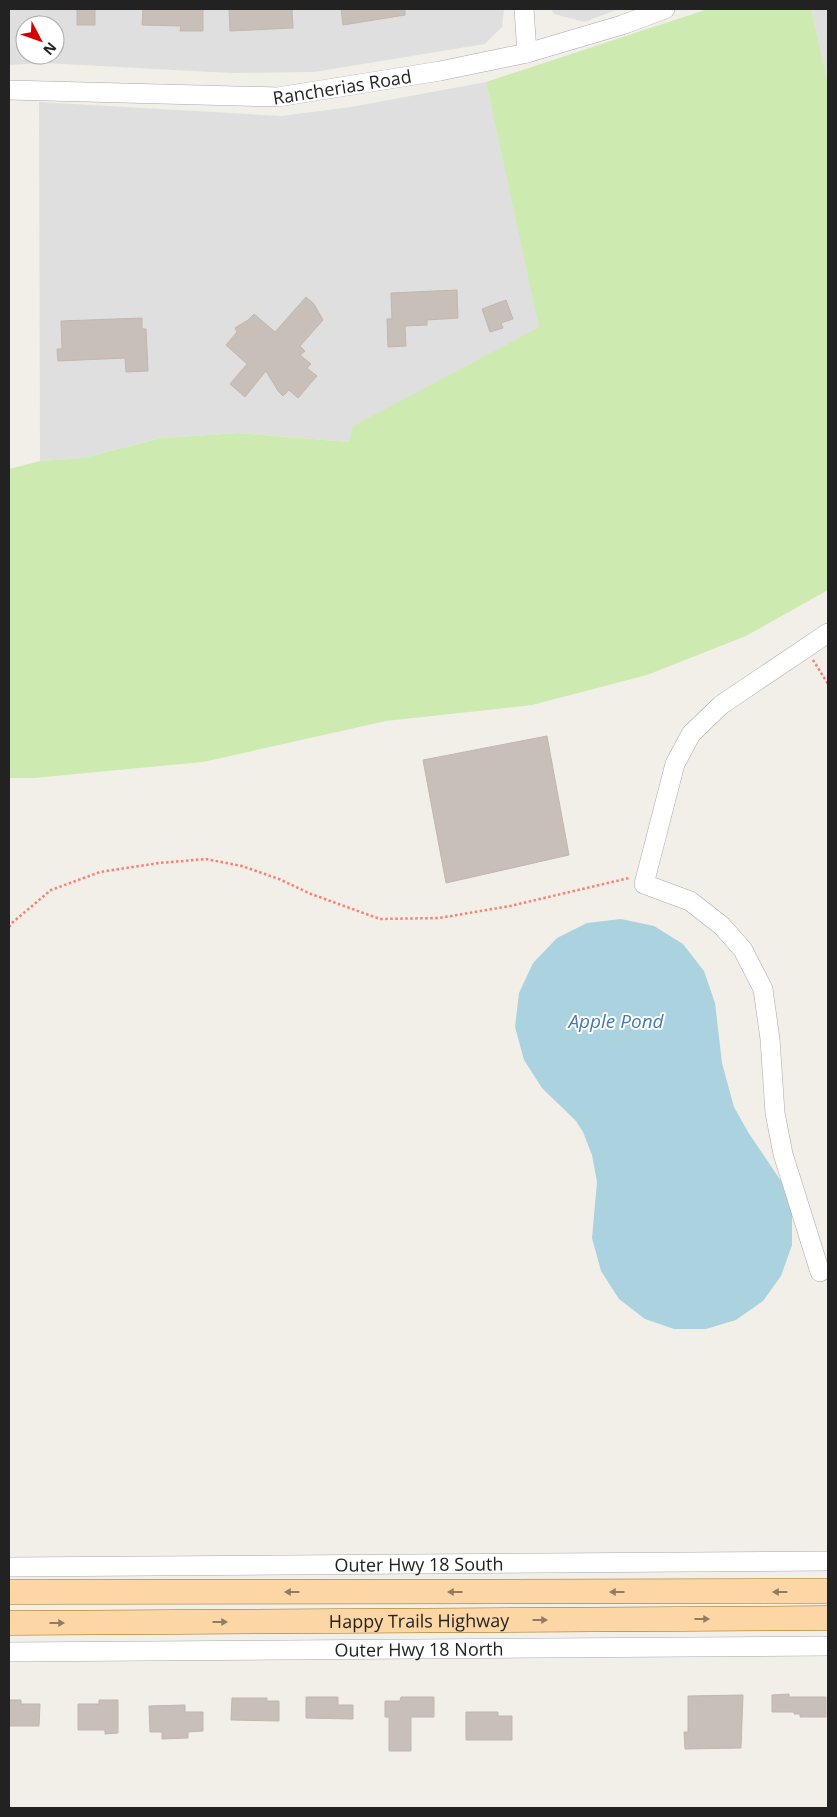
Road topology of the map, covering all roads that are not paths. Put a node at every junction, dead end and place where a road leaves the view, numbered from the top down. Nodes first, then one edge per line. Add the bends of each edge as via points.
1 (524, 9) edge
2 (665, 9) edge
3 (527, 53) junction
4 (9, 90) edge
5 (828, 633) edge
6 (825, 1276) edge
7 (828, 1561) edge
8 (9, 1568) edge
9 (828, 1591) edge
10 (9, 1592) edge
11 (828, 1618) edge
12 (9, 1623) edge
13 (828, 1646) edge
14 (9, 1652) edge

1 - 3 street
2 - 3 street, Rancherias Road
3 - 4 street, Rancherias Road via 440,71 278,97
5 - 6 street via 721,705 691,734 675,764 644,884 690,901 722,926 743,950 763,989 775,1113 783,1154
7 - 8 street, Outer Hwy 18 South
9 -> 10 main road, Happy Trails Highway
12 -> 11 main road, Happy Trails Highway
13 - 14 street, Outer Hwy 18 North

